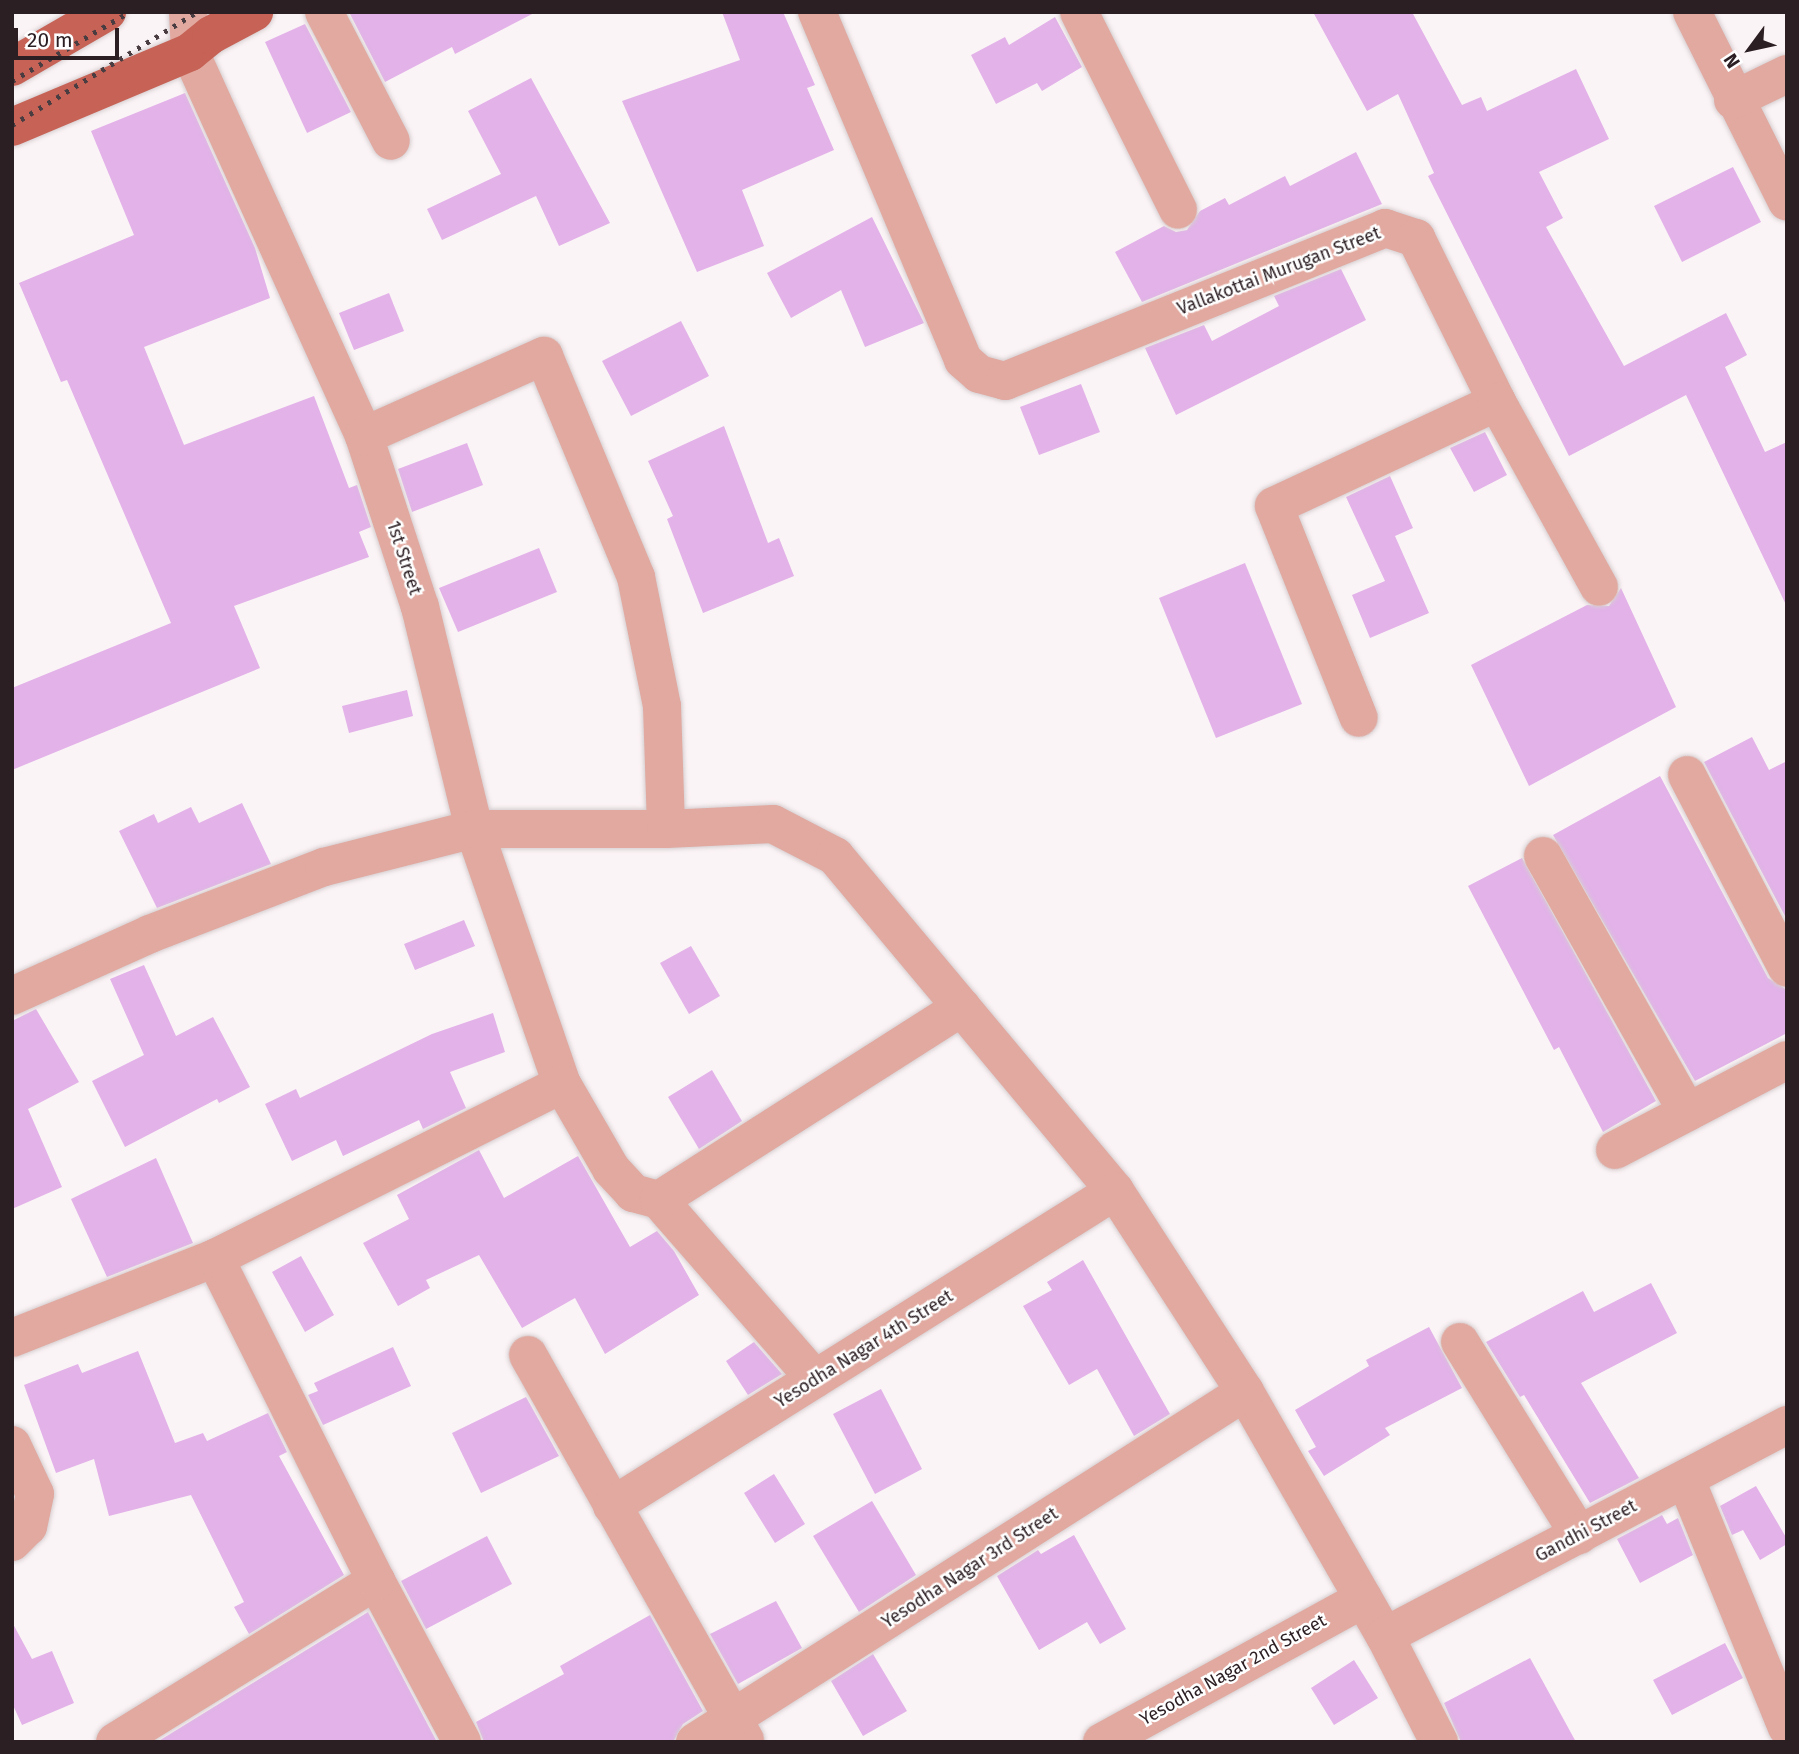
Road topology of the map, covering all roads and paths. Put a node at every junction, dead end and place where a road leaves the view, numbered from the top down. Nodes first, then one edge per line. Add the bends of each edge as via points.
1 (107, 12) edge
2 (188, 12) edge
3 (254, 12) edge
4 (324, 12) edge
5 (817, 12) edge
6 (1079, 12) edge
7 (1692, 12) edge
8 (190, 52) junction
9 (12, 67) edge
10 (1787, 74) edge
11 (1733, 100) junction
12 (12, 127) edge
13 (391, 141) dead end
14 (1787, 202) edge
15 (1178, 211) dead end
16 (1497, 402) junction
17 (364, 436) junction
18 (1599, 587) dead end
19 (1359, 718) dead end
20 (1686, 775) dead end
21 (474, 829) junction
22 (666, 830) junction
23 (1543, 856) dead end
24 (1787, 968) edge
25 (12, 996) edge
26 (962, 1007) junction
27 (1787, 1060) edge
28 (562, 1084) junction
29 (1687, 1112) junction
30 (1615, 1150) dead end
31 (1115, 1191) junction
32 (659, 1200) junction
33 (215, 1258) junction
34 (12, 1338) edge
35 (1460, 1342) dead end
36 (528, 1355) dead end
37 (815, 1379) junction
38 (1245, 1392) junction
39 (1787, 1425) edge
40 (12, 1445) edge
41 (1686, 1480) junction
42 (612, 1506) junction
43 (1579, 1535) junction
44 (12, 1542) edge
45 (376, 1581) junction
46 (1363, 1599) junction
47 (1385, 1636) junction
48 (1787, 1727) edge
49 (740, 1730) edge
50 (115, 1742) edge
51 (463, 1742) edge
52 (695, 1742) edge
53 (1102, 1742) edge
54 (1439, 1742) edge

1 - 9 main road
2 - 8 street
3 - 8 main road via 211,34
4 - 13 street
5 - 16 street, Vallakottai Murugan Street via 964,360 978,374 1005,381 1385,228 1416,238
6 - 15 street
7 - 11 street
8 - 12 main road
8 - 17 street, 1st Street
10 - 11 street
11 - 14 street
16 - 18 street, Vallakottai Murugan Street
16 - 19 street via 1273,506
17 - 21 street, 1st Street via 420,607
17 - 22 street via 544,356 636,577 662,706
20 - 24 street
21 - 22 street
21 - 25 street via 324,867 150,934
21 - 28 street, 1st Street
22 - 26 street via 773,824 835,856
23 - 29 street
26 - 31 street
26 - 32 street
27 - 29 street
28 - 32 street, 1st Street via 611,1169 633,1194
28 - 33 street
29 - 30 street
31 - 37 street, Yesodha Nagar 4th Street
31 - 38 street
32 - 37 street
33 - 34 street
33 - 45 street
35 - 43 street
36 - 42 street
37 - 42 street, Yesodha Nagar 4th Street
38 - 46 street
38 - 49 street, Yesodha Nagar 3rd Street
39 - 41 street, Gandhi Street
40 - 44 street via 35,1494 28,1526
41 - 43 street, Gandhi Street
41 - 48 street
42 - 49 street
43 - 47 street, Gandhi Street
45 - 50 street
45 - 51 street
46 - 47 street
46 - 53 street, Yesodha Nagar 2nd Street
47 - 54 street
49 - 52 street, Yesodha Nagar 3rd Street

